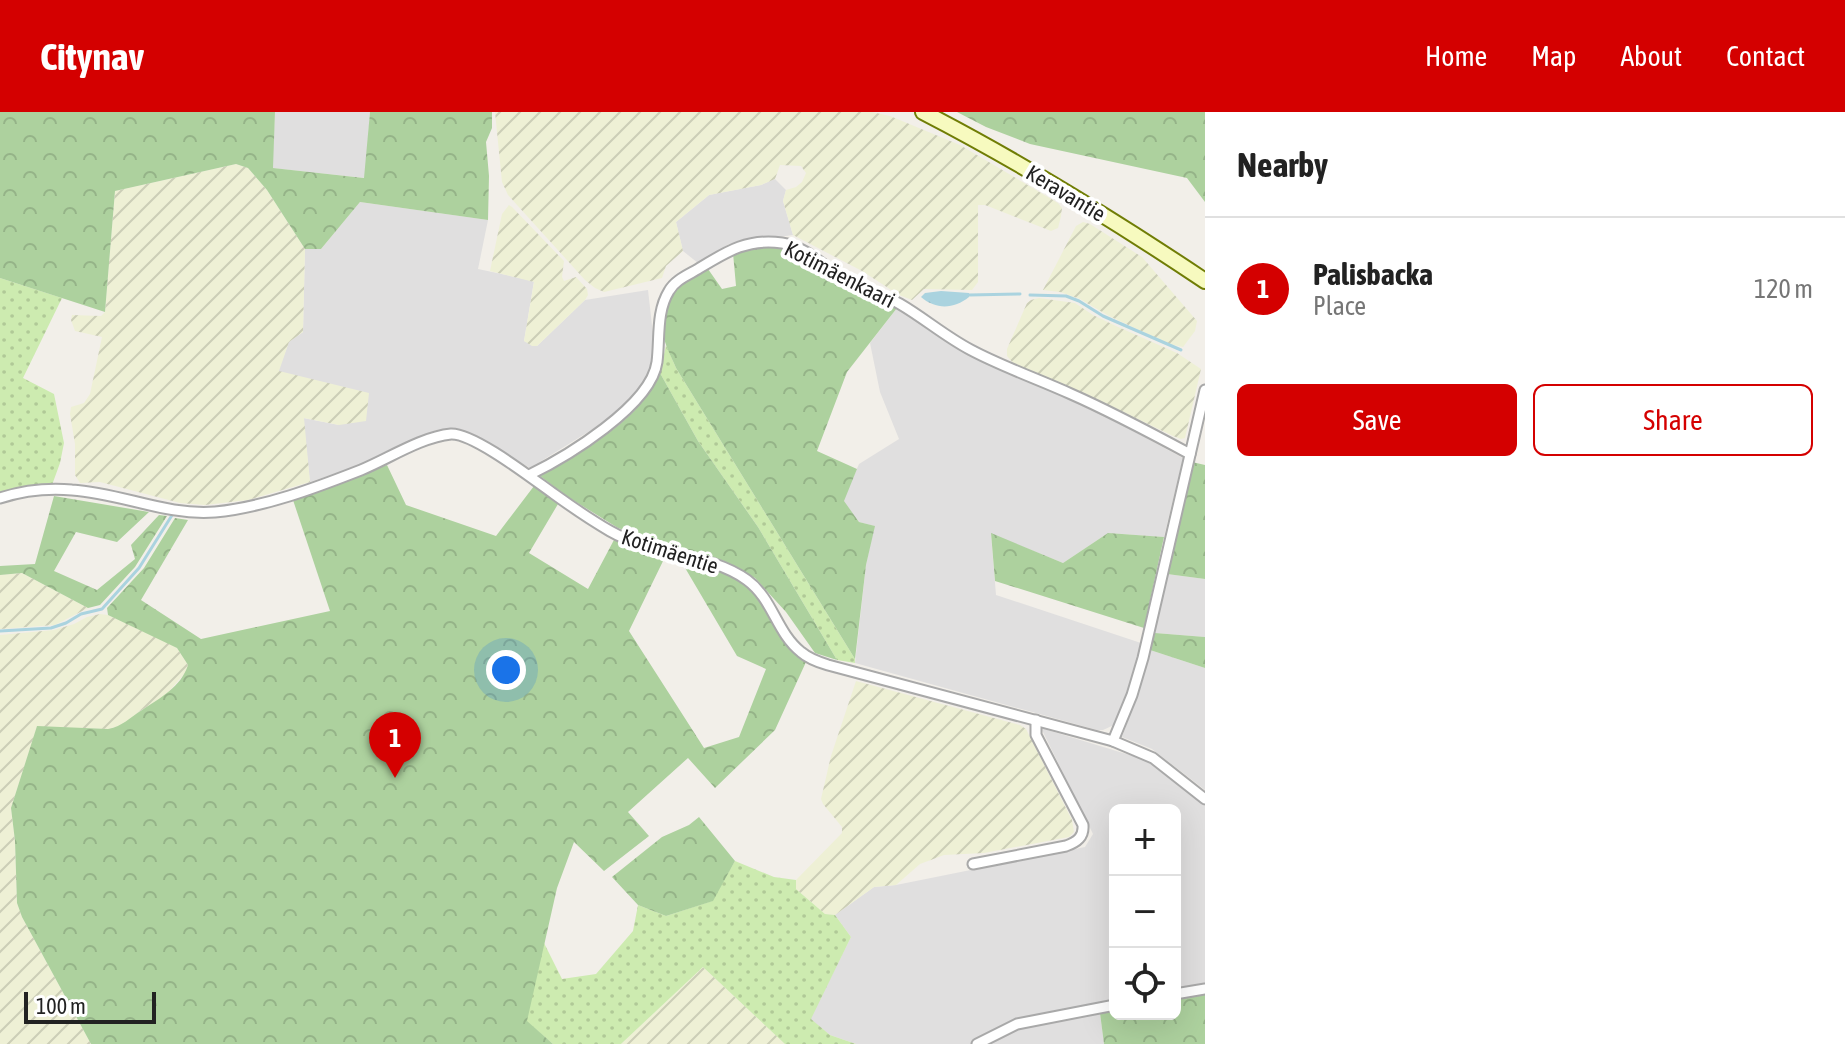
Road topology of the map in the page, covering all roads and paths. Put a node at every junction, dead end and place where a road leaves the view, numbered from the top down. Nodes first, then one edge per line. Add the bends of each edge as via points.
1 (923, 112) edge
2 (1205, 281) edge
3 (1205, 390) edge
4 (1190, 454) junction
5 (529, 475) junction
6 (0, 498) edge
7 (1036, 720) junction
8 (1113, 741) junction
9 (1205, 799) edge
10 (973, 864) dead end
11 (1205, 989) edge
12 (1181, 993) edge
13 (1109, 1006) edge
14 (977, 1044) edge

1 - 2 main road, Keravantie
3 - 4 street
4 - 5 street, Kotimäenkaari via 969,349 899,303 844,280 802,250 762,242 726,251 676,282 664,304 657,363 646,387 614,422
4 - 8 street via 1143,658
5 - 6 street, Kotimäentie via 454,434 290,495 232,510 160,509 71,489
5 - 7 street, Kotimäentie via 629,540 738,574 765,596 791,642 812,659
7 - 8 street, Kotimäentie
7 - 10 street via 1036,735 1083,825 1081,838 1066,846
8 - 9 street, Kotimäentie via 1153,758
11 - 12 street
13 - 14 street via 1017,1024

